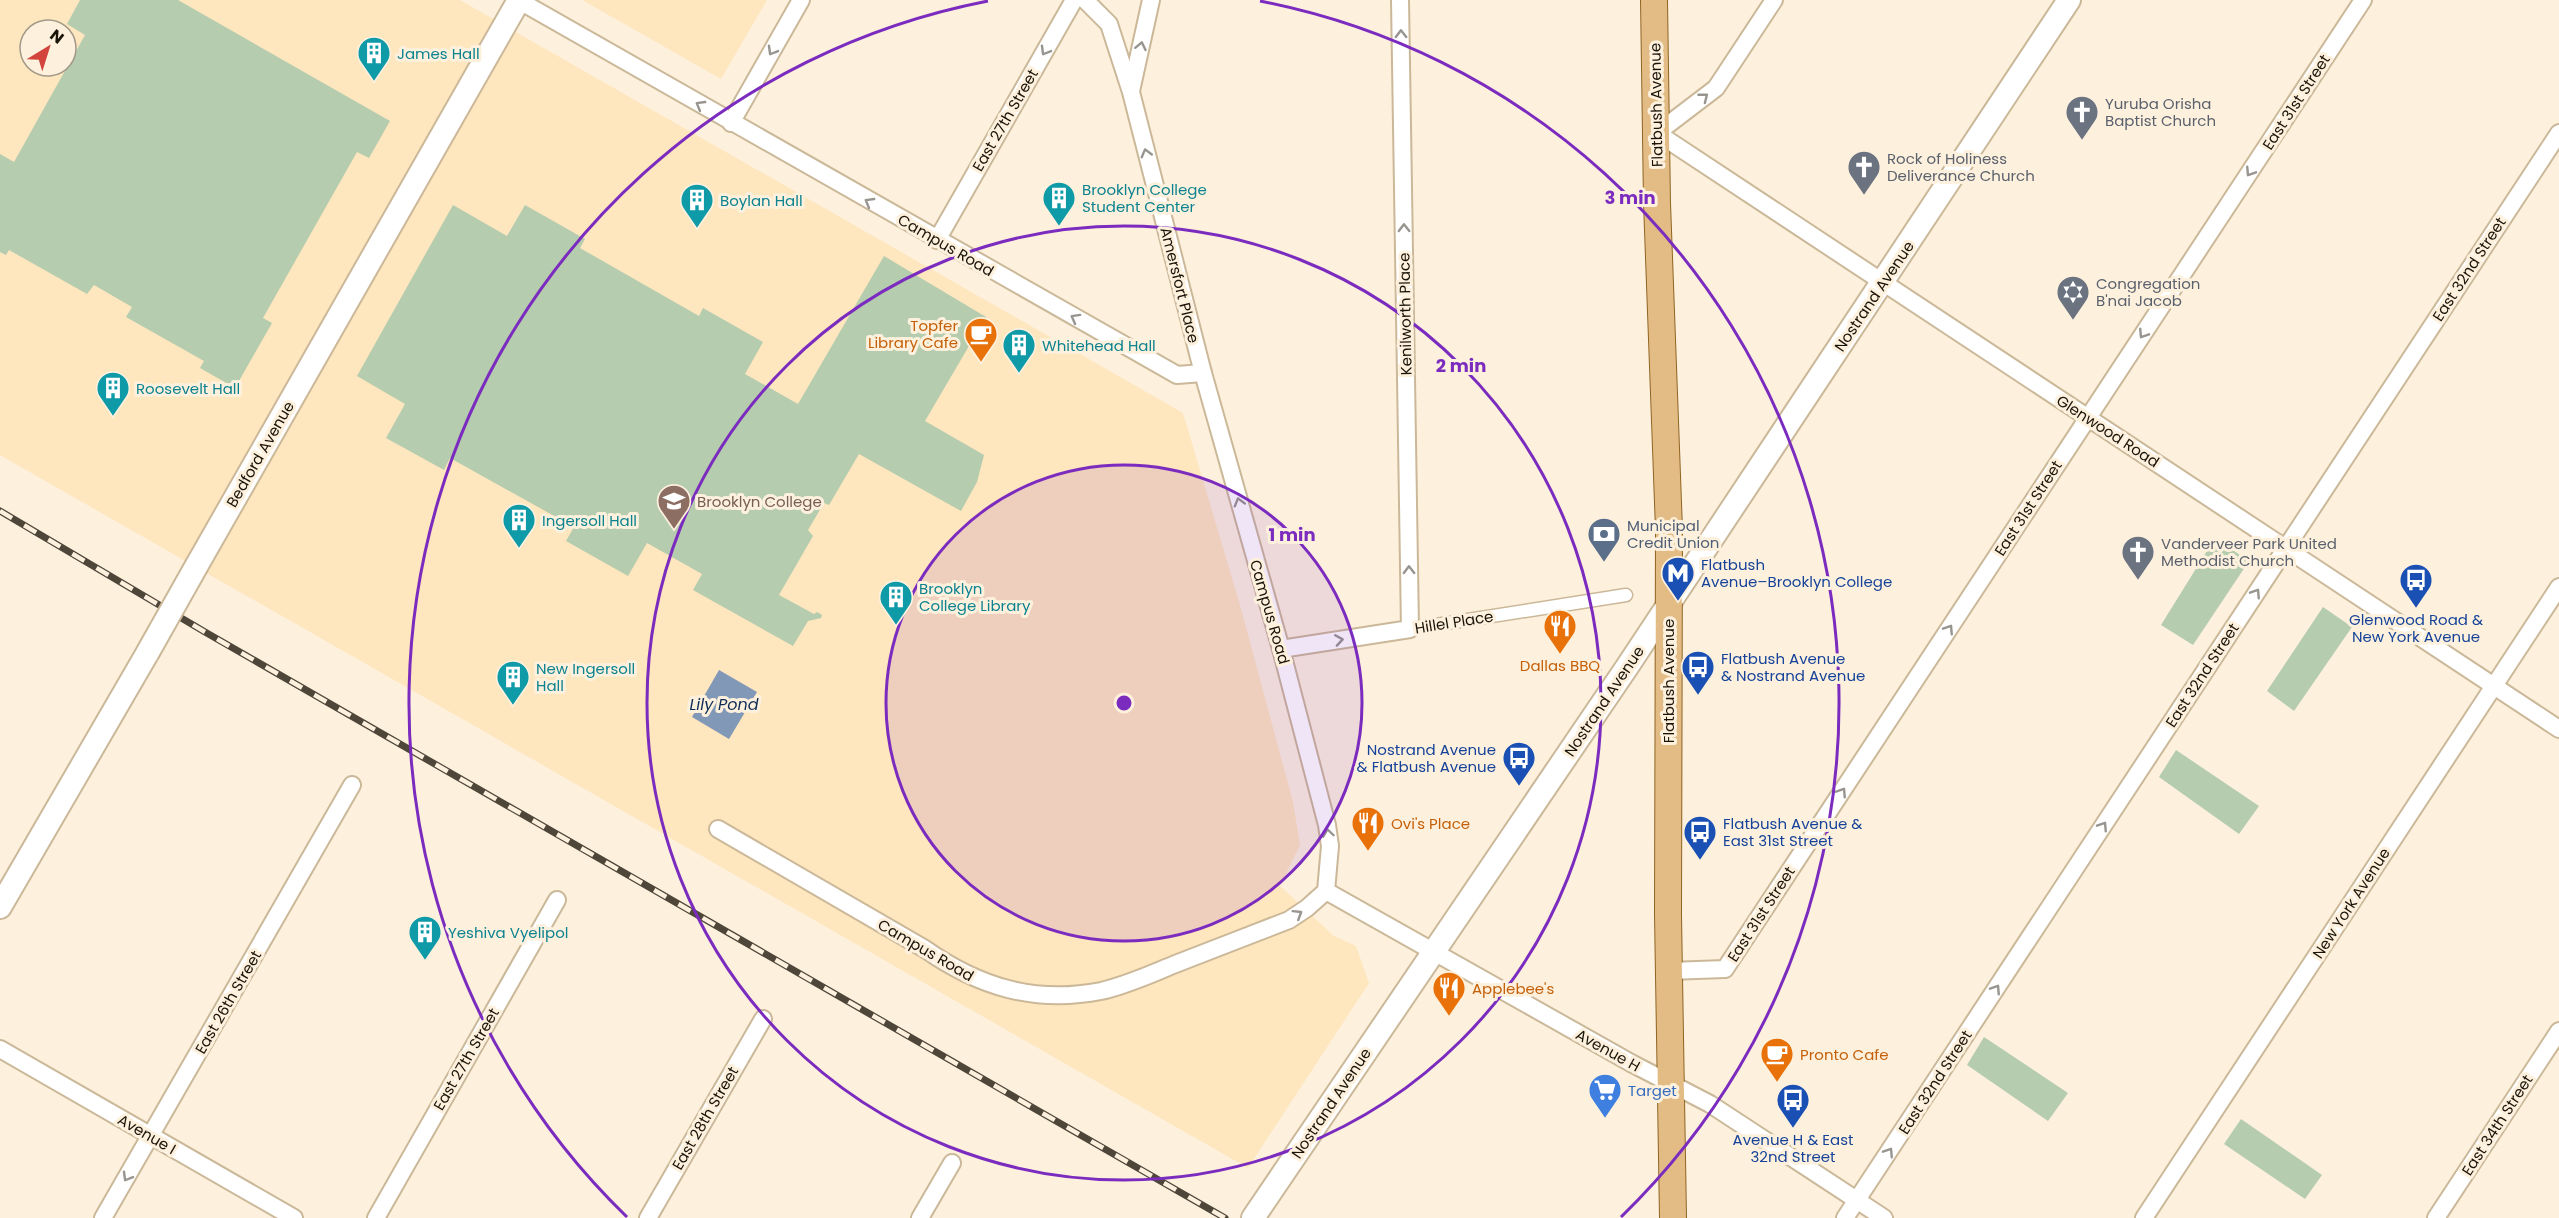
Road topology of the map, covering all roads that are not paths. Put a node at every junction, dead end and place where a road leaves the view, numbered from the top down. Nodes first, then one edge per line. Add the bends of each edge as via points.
1 (518, 0) edge
2 (801, 0) edge
3 (1074, 0) edge
4 (1084, 0) edge
5 (1151, 0) edge
6 (1400, 0) edge
7 (1654, 0) edge
8 (1774, 0) edge
9 (2070, 0) edge
10 (2363, 0) edge
11 (1131, 92) junction
12 (731, 123) junction
13 (1657, 133) junction
14 (2559, 133) edge
15 (937, 240) junction
16 (1883, 282) junction
17 (1203, 373) junction
18 (2088, 417) junction
19 (2286, 548) junction
20 (2559, 587) edge
21 (1626, 594) dead end
22 (1668, 605) junction
23 (1410, 629) junction
24 (1281, 649) junction
25 (2494, 686) junction
26 (2559, 729) edge
27 (352, 785) dead end
28 (718, 829) dead end
29 (1326, 891) junction
30 (557, 900) dead end
31 (0, 907) edge
32 (1434, 953) junction
33 (1669, 971) junction
34 (763, 1019) dead end
35 (2559, 1031) edge
36 (0, 1049) edge
37 (1671, 1083) junction
38 (151, 1136) junction
39 (952, 1163) dead end
40 (1857, 1201) junction
41 (104, 1218) edge
42 (294, 1218) edge
43 (376, 1218) edge
44 (648, 1218) edge
45 (920, 1218) edge
46 (1253, 1218) edge
47 (1673, 1218) edge
48 (1845, 1218) edge
49 (1884, 1218) edge
50 (2144, 1218) edge
51 (2436, 1218) edge

12 -> 1 street, Campus Road
1 - 31 main road, Bedford Avenue, bridge
2 -> 12 street
3 -> 15 street, East 27th Street
4 - 11 street, Amersfort Place via 1109,24
11 -> 5 street, Amersfort Place
23 -> 6 street, Kenilworth Place
7 - 13 main road, Flatbush Avenue
13 -> 8 street via 1716,88
9 - 16 main road, Nostrand Avenue
10 -> 18 street, East 31st Street
17 -> 11 street, Amersfort Place
15 -> 12 street, Campus Road
13 - 16 street, Glenwood Road
13 - 22 main road, Flatbush Avenue
14 - 19 street, East 32nd Street
17 -> 15 street, Campus Road via 1177,375
16 - 18 street, Glenwood Road
16 - 22 main road, Nostrand Avenue
24 -> 17 street, Campus Road
18 - 19 street, Glenwood Road
33 -> 18 street, East 31st Street via 1725,969
19 - 25 street, Glenwood Road
40 -> 19 street, East 32nd Street
20 - 25 street, New York Avenue
21 - 23 street, Hillel Place
22 - 32 main road, Nostrand Avenue
22 - 33 main road, Flatbush Avenue
24 -> 23 street, Hillel Place
29 -> 24 street, Campus Road via 1330,846 1327,825
25 - 26 street, Glenwood Road
25 - 50 street, New York Avenue
27 - 38 street, East 26th Street
28 -> 29 street, Campus Road via 951,967 982,982 1017,992 1068,996 1102,991 1289,920
29 - 32 street, Avenue H
30 - 43 street, East 27th Street
32 - 37 street, Avenue H
32 - 46 main road, Nostrand Avenue
33 - 37 main road, Flatbush Avenue
34 - 44 street, East 28th Street
35 - 51 street, East 34th Street
36 - 38 street, Avenue I
37 - 40 street, Avenue H via 1710,1104
37 - 47 main road, Flatbush Avenue
38 -> 41 street, East 26th Street
38 - 42 street, Avenue I
39 - 45 street
40 - 48 street, East 32nd Street
40 - 49 street, Avenue H

